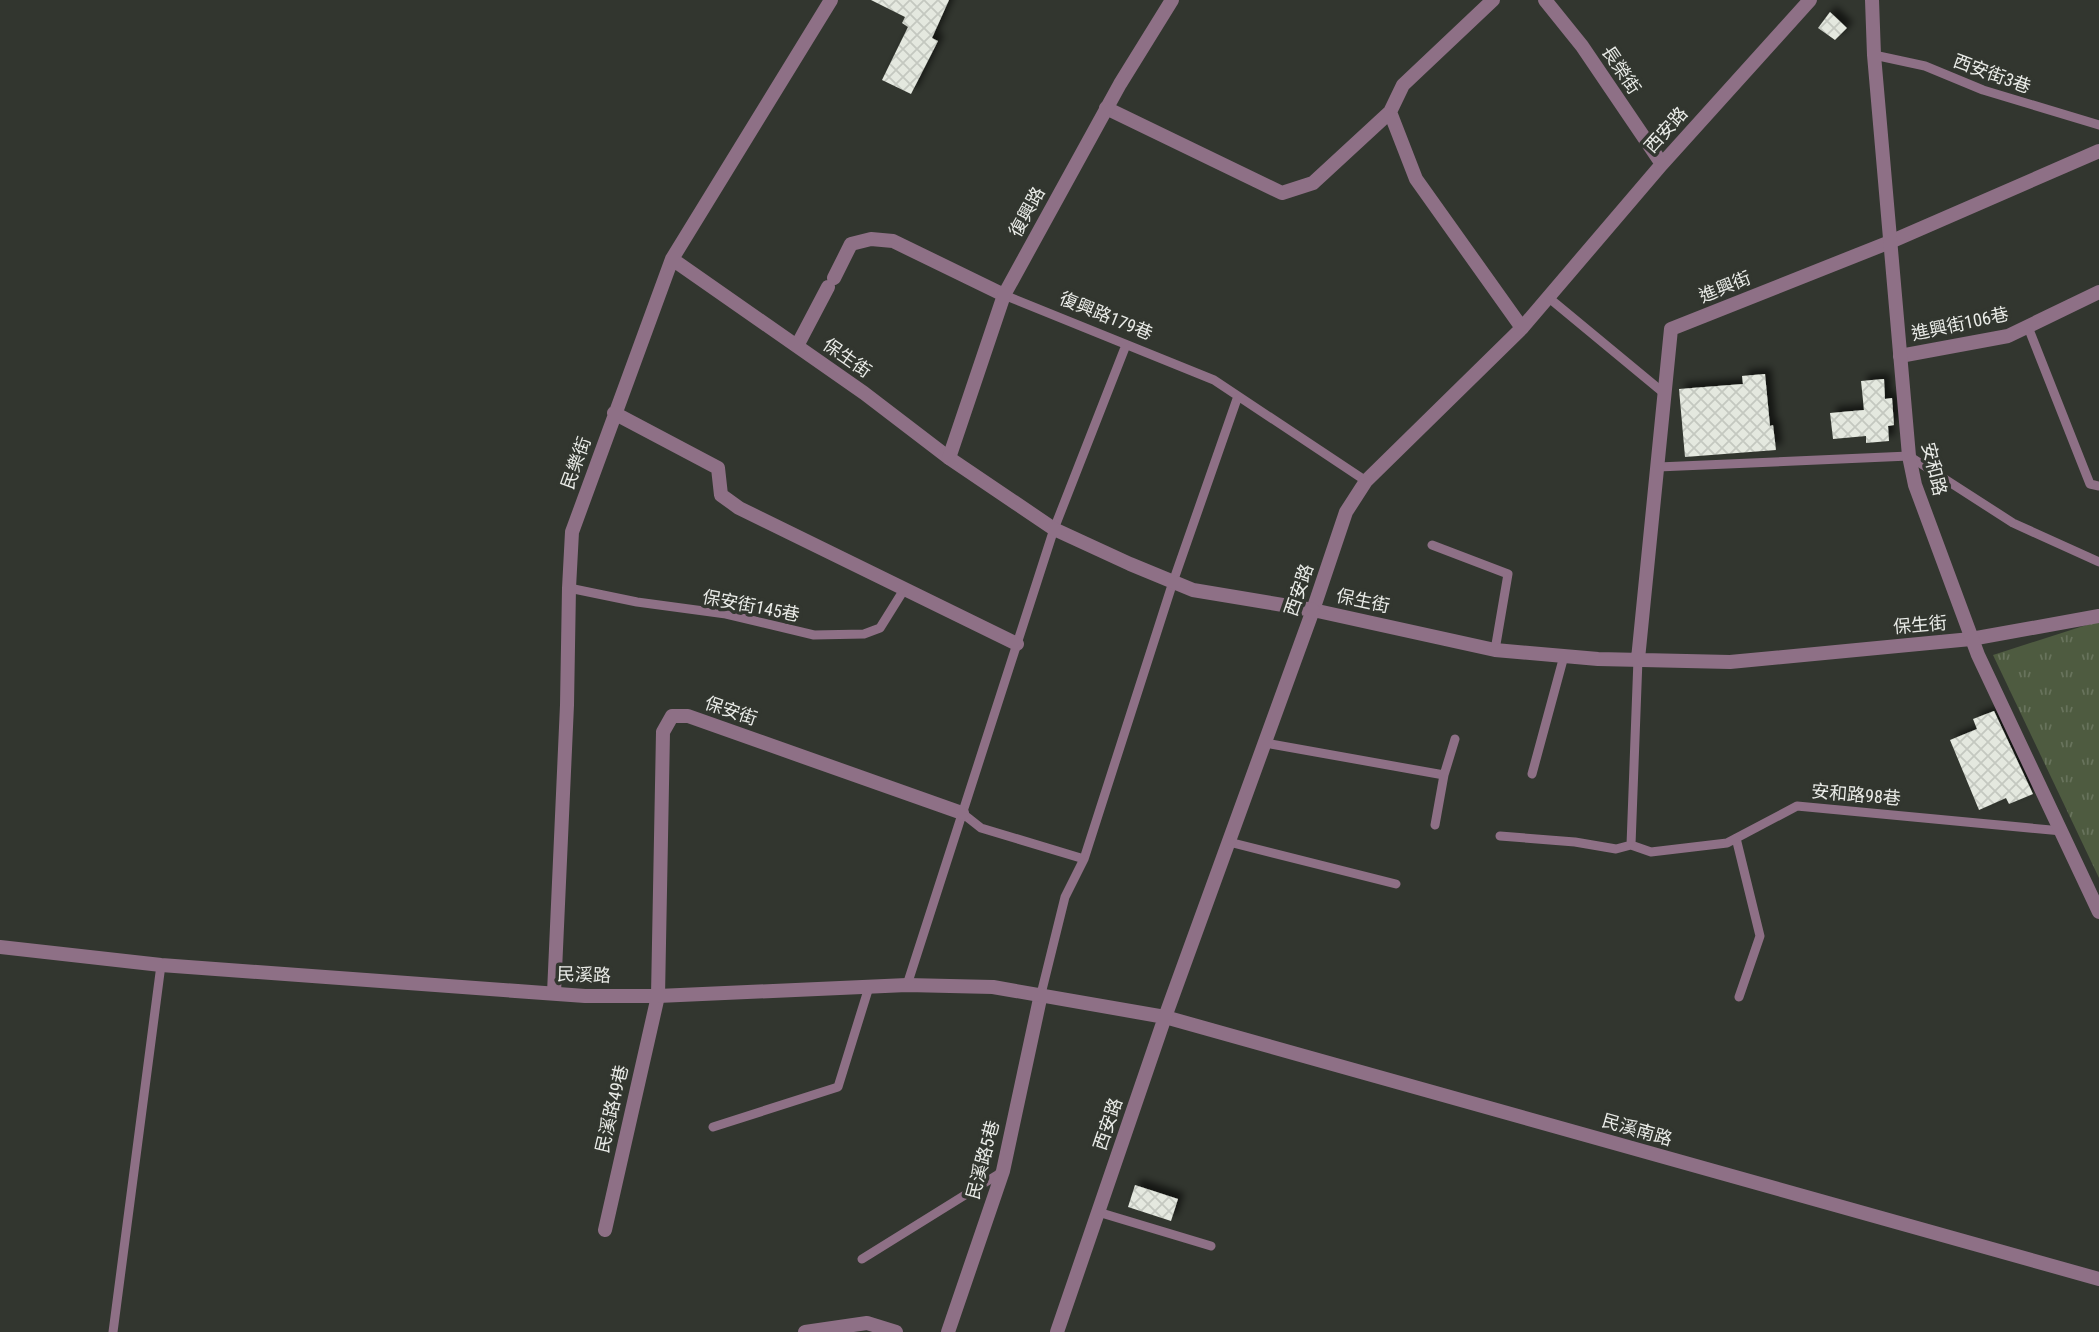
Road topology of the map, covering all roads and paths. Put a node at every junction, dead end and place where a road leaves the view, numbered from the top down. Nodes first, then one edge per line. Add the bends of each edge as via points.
1 (831, 0) edge
2 (1172, 0) edge
3 (1493, 0) edge
4 (1545, 0) edge
5 (1810, 0) edge
6 (1872, 0) edge
7 (1874, 55) junction
8 (1106, 108) junction
9 (1390, 113) junction
10 (2099, 125) edge
11 (2099, 151) edge
12 (1662, 164) junction
13 (1890, 242) junction
14 (672, 259) junction
15 (2099, 292) edge
16 (1004, 295) junction
17 (1549, 298) junction
18 (2028, 327) junction
19 (1522, 328) junction
20 (1126, 345) junction
21 (797, 346) junction
22 (1900, 356) junction
23 (1665, 394) junction
24 (1238, 396) junction
25 (614, 413) junction
26 (1909, 456) junction
27 (949, 458) junction
28 (1658, 467) junction
29 (1366, 481) junction
30 (2094, 485) edge
31 (1054, 529) junction
32 (1432, 545) dead end
33 (2099, 562) edge
34 (1173, 582) junction
35 (569, 588) junction
36 (905, 588) junction
37 (1313, 610) junction
38 (2099, 615) edge
39 (1971, 639) junction
40 (1017, 644) junction
41 (1495, 650) junction
42 (1564, 656) junction
43 (1638, 659) junction
44 (1455, 739) dead end
45 (1265, 743) junction
46 (1532, 774) dead end
47 (1444, 775) junction
48 (962, 813) junction
49 (1435, 825) dead end
50 (2062, 831) junction
51 (1500, 836) dead end
52 (1736, 838) junction
53 (1229, 842) junction
54 (1631, 845) junction
55 (1084, 859) junction
56 (1396, 884) dead end
57 (2094, 889) edge
58 (2099, 912) edge
59 (0, 947) edge
60 (161, 965) junction
61 (907, 985) junction
62 (869, 987) junction
63 (554, 993) junction
64 (1041, 994) junction
65 (658, 996) junction
66 (1739, 997) dead end
67 (1165, 1017) junction
68 (713, 1127) dead end
69 (1003, 1171) junction
70 (1098, 1212) junction
71 (605, 1230) dead end
72 (1211, 1246) dead end
73 (862, 1259) dead end
74 (2099, 1279) edge
75 (113, 1332) edge
76 (805, 1332) edge
77 (896, 1332) edge
78 (948, 1332) edge
79 (1057, 1332) edge

1 - 14 street, 民樂街
2 - 8 street, 復興路
3 - 9 street via 1403,85
4 - 12 street, 長榮街
5 - 12 street, 西安路
6 - 7 street, 安和路
7 - 10 lane, 西安街3巷 via 1925,66 1983,90
7 - 13 street, 安和路
8 - 9 street via 1282,193 1313,183
8 - 16 street, 復興路
9 - 19 street via 1416,179
11 - 13 street, 進興街
12 - 17 street, 西安路
13 - 22 street, 安和路
13 - 23 street, 進興街 via 1671,329
14 - 21 street, 保生街
14 - 25 street, 民樂街
15 - 18 street, 進興街106巷
16 - 20 lane, 復興路179巷
16 - 21 street, 復興路179巷 via 893,241 871,239 851,244
16 - 27 street, 復興路
17 - 19 street, 西安路
17 - 23 lane
18 - 22 street, 進興街106巷 via 2008,337
18 - 30 lane, 進興街106巷
19 - 29 street, 西安路
20 - 24 lane, 復興路179巷 via 1214,380
20 - 31 lane
21 - 27 street, 保生街
22 - 26 street, 安和路
23 - 28 street, 進興街
24 - 29 lane, 復興路179巷
24 - 34 lane
25 - 35 street, 民樂街 via 572,532
25 - 36 street via 718,468 721,495 738,508
26 - 28 lane
26 - 33 lane via 2013,523
26 - 39 street, 安和路
27 - 31 street, 保生街
28 - 43 street, 進興街
29 - 37 street, 西安路 via 1346,512
31 - 34 street, 保生街
31 - 40 lane
32 - 41 lane via 1508,575
34 - 37 street, 保生街 via 1193,590
34 - 55 lane
35 - 36 lane, 保安街145巷 via 726,614 814,635 864,634 880,628
35 - 63 street, 民樂街
36 - 40 street
37 - 41 street, 保生街
37 - 45 street, 西安路
38 - 39 street, 保生街
39 - 43 street, 保生街 via 1730,662
39 - 50 street, 安和路
40 - 48 lane
41 - 42 street, 保生街
42 - 43 street, 保生街
42 - 46 lane
43 - 54 lane
44 - 47 lane
45 - 47 lane
45 - 53 street, 西安路
47 - 49 lane
48 - 55 lane via 981,828
48 - 61 lane
48 - 65 street, 保安街 via 688,716 672,716 663,732
50 - 52 lane, 安和路98巷 via 1797,806
50 - 57 street, 安和路
51 - 54 lane, 安和路98巷 via 1616,849
52 - 54 lane, 安和路98巷 via 1651,852
52 - 66 lane via 1760,936
53 - 56 lane
53 - 67 street, 西安路
55 - 64 lane via 1065,897
57 - 58 street, 安和路
59 - 60 street, 民溪路
60 - 63 street, 民溪路
60 - 75 lane
61 - 62 street, 民溪路
61 - 64 street, 民溪路 via 993,987
62 - 65 street, 民溪路
62 - 68 lane via 838,1087
63 - 65 street, 民溪路
64 - 67 street, 民溪路
64 - 69 street, 民溪路5巷
65 - 71 street, 民溪路49巷
67 - 70 street, 西安路
67 - 74 street, 民溪南路
69 - 73 lane
69 - 78 street, 民溪路5巷
70 - 72 lane
70 - 79 street, 西安路
76 - 77 street via 867,1323

